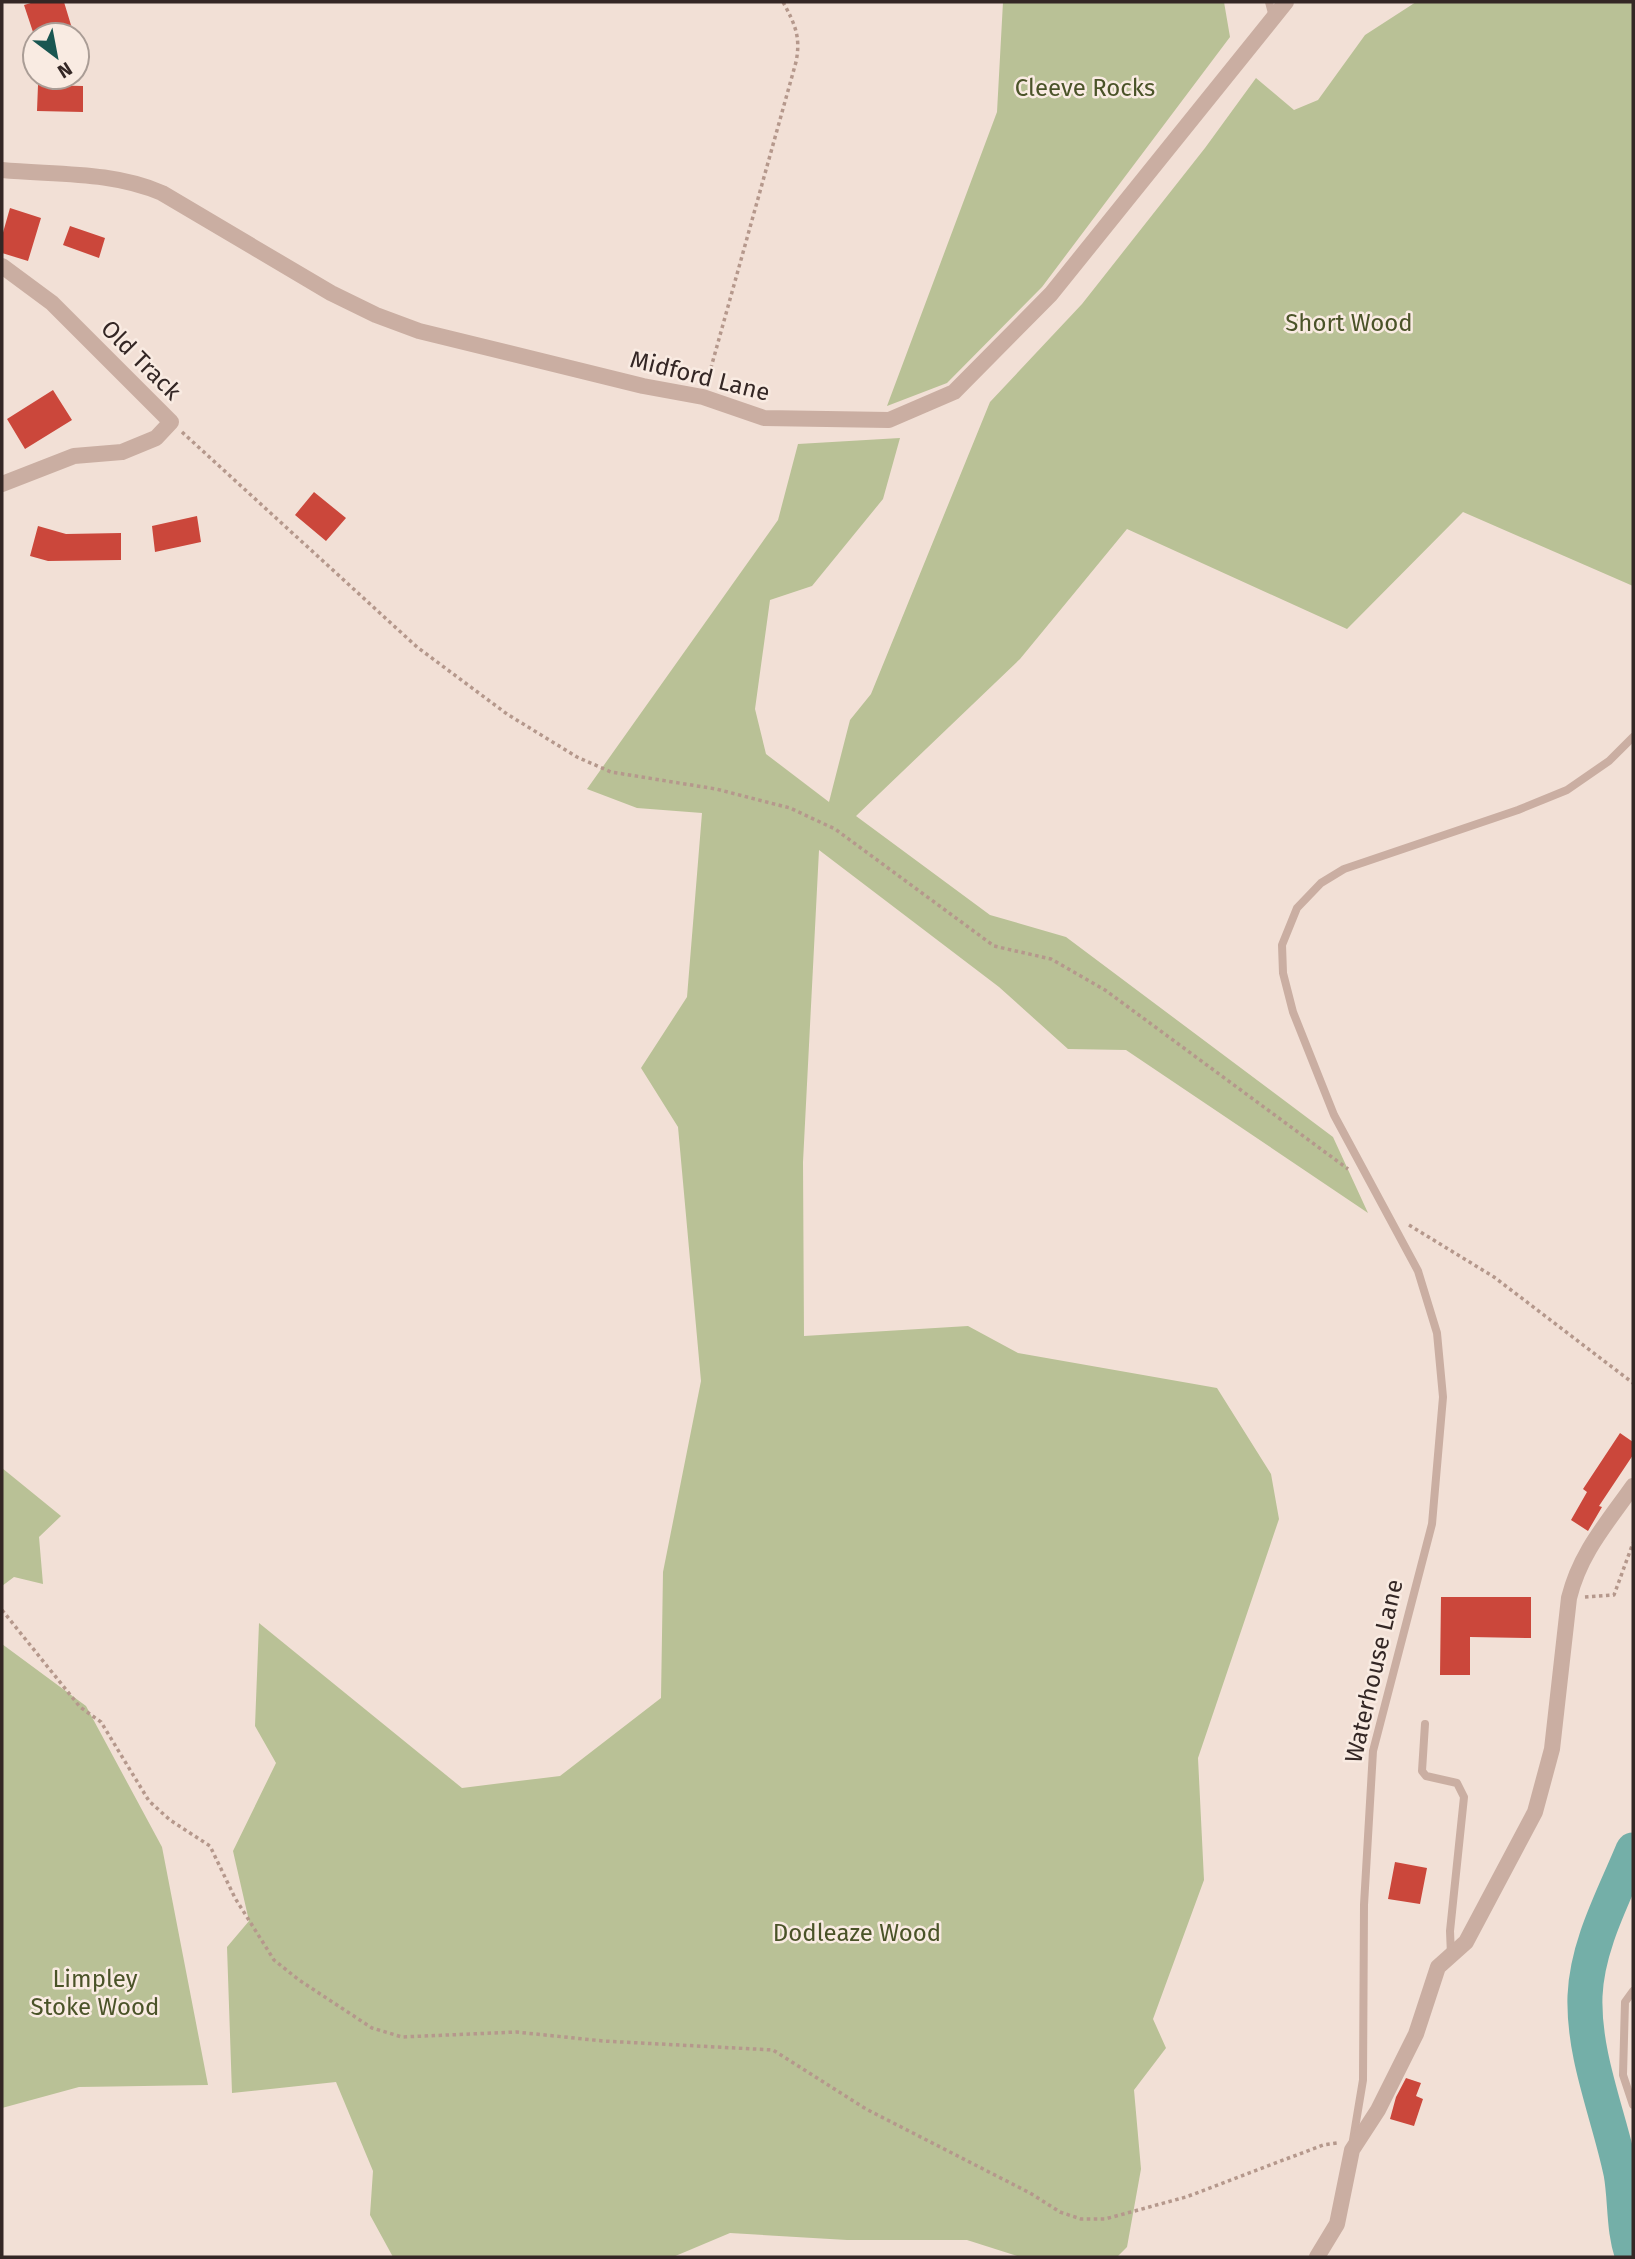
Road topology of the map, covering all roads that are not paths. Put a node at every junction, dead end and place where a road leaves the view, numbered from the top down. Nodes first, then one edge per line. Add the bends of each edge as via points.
1 (1286, 2) edge
2 (1271, 9) edge
3 (2, 170) edge
4 (2, 266) edge
5 (2, 484) edge
6 (1633, 737) edge
7 (1633, 1486) edge
8 (1425, 1724) dead end
9 (1451, 1955) junction
10 (1633, 1991) edge
11 (1633, 2105) edge
12 (1346, 2146) junction
13 (1317, 2257) edge

1 - 2 street, Midford Lane
2 - 3 street, Midford Lane via 1051,294 954,392 889,420 764,418 703,397 399,325 306,280 146,186
4 - 5 street, Old Track via 52,303 171,422 156,438 122,453 74,456
6 - 12 lane, Waterhouse Lane via 1609,761 1567,790 1344,869 1321,883 1297,908 1282,945 1283,973 1293,1012 1334,1115 1418,1271 1437,1333 1443,1397 1432,1524 1373,1751 1364,1905 1363,2080
7 - 9 street via 1574,1577 1552,1749 1535,1812 1466,1942
8 - 9 lane via 1422,1771 1457,1783 1464,1797
9 - 12 street via 1438,1968 1416,2034 1378,2110
10 - 11 lane via 1625,2002 1623,2076
12 - 13 street, Waterhouse Lane via 1337,2224

